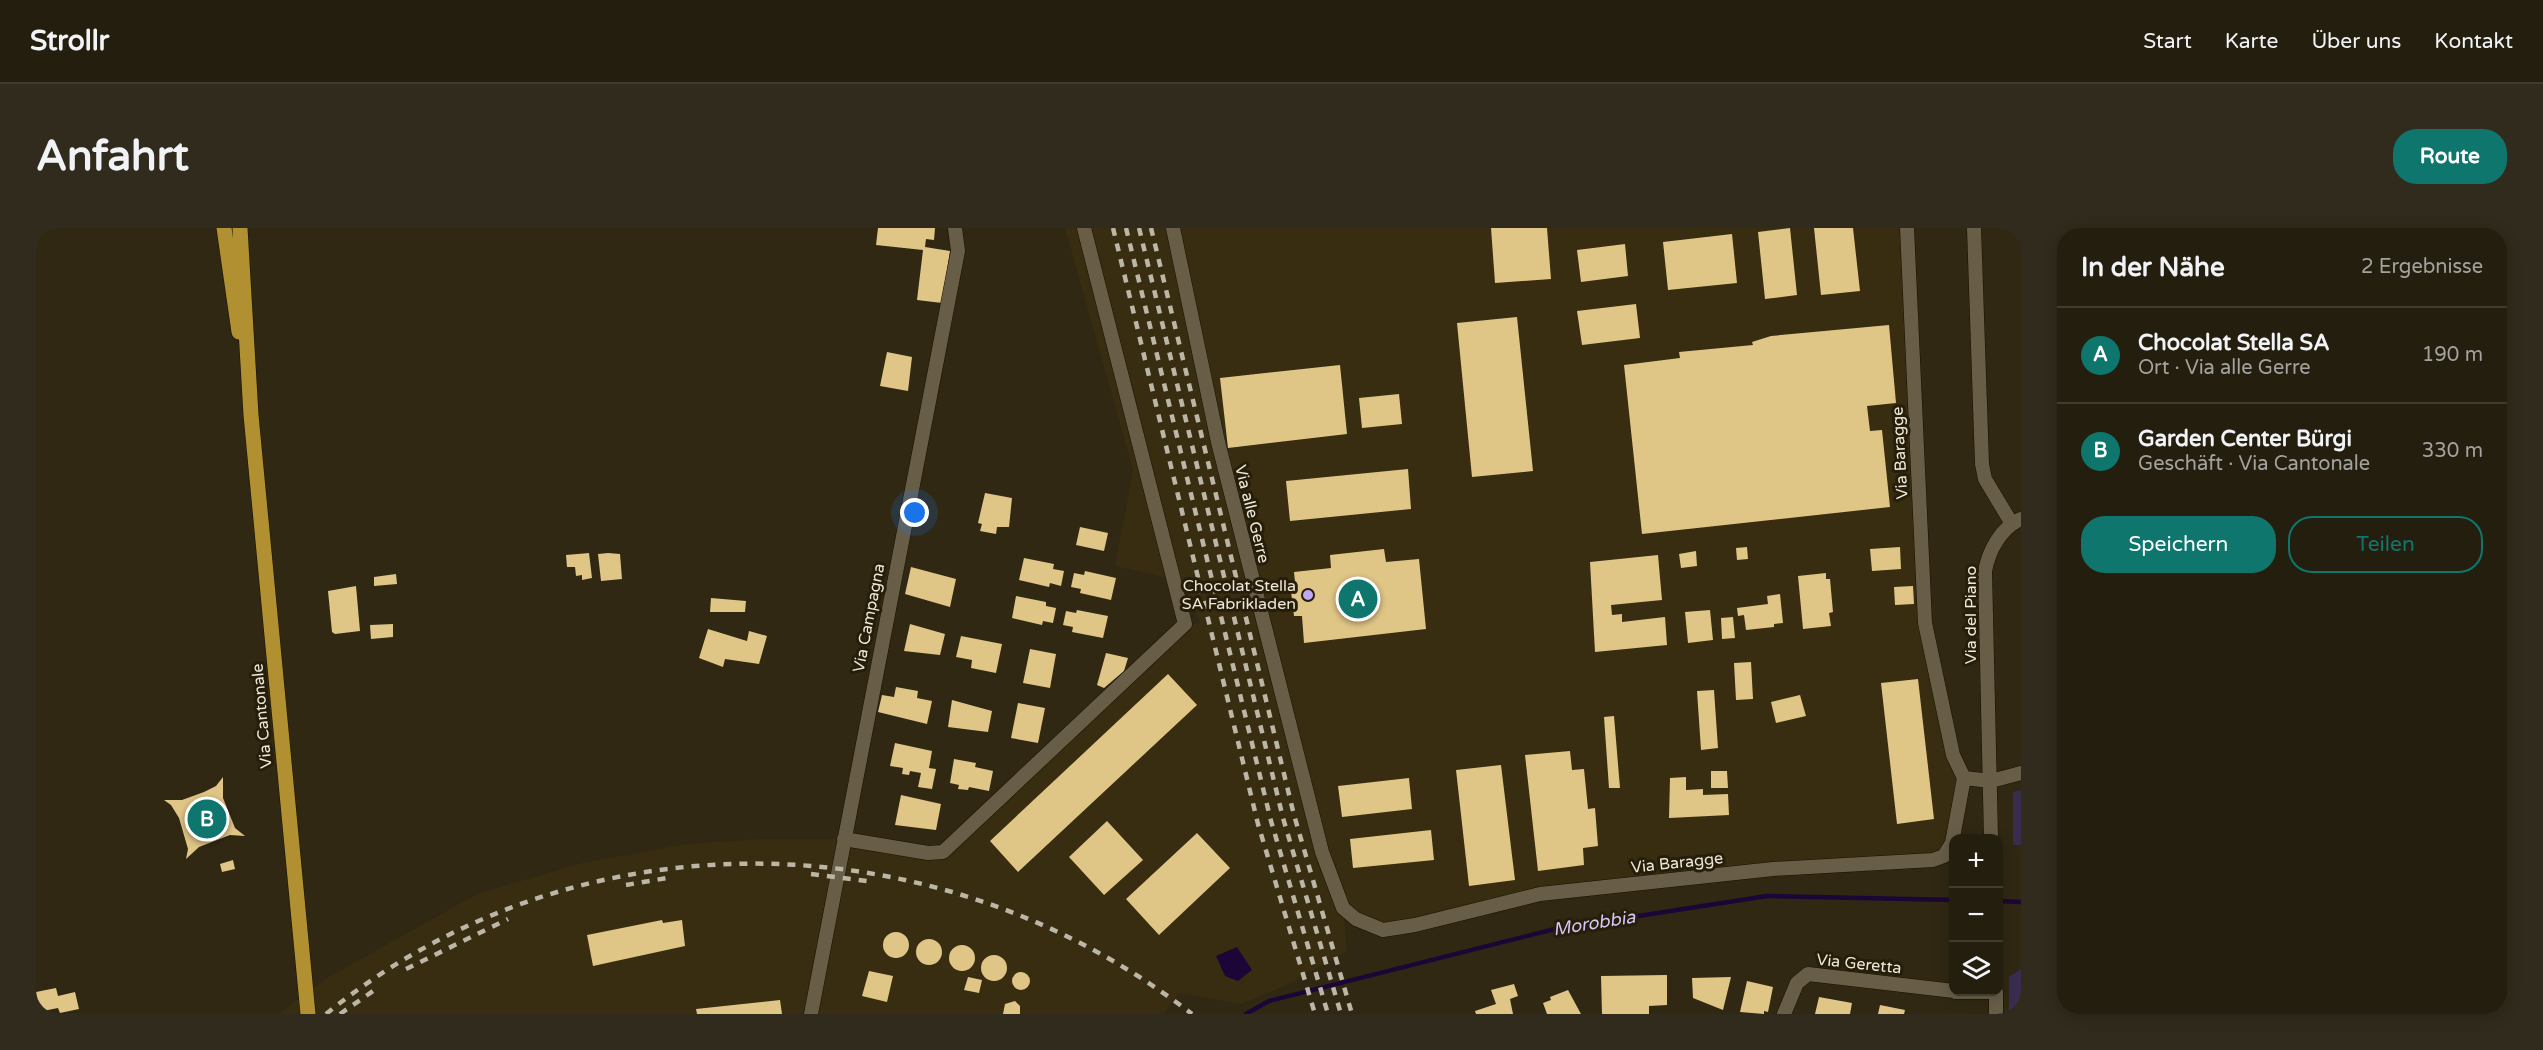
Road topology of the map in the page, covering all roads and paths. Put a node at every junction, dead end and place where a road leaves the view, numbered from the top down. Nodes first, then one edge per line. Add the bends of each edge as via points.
1 (955, 228) edge
2 (1084, 228) edge
3 (1173, 228) edge
4 (1907, 228) edge
5 (1974, 228) edge
6 (223, 231) edge
7 (241, 231) edge
8 (251, 415) junction
9 (2016, 522) edge
10 (2021, 773) edge
11 (1964, 778) junction
12 (1991, 781) junction
13 (1992, 834) edge
14 (844, 840) junction
15 (1343, 908) joint
16 (1949, 990) edge
17 (1996, 996) edge
18 (308, 1014) edge
19 (811, 1014) edge
20 (1784, 1014) edge
21 (1996, 1014) edge

1 - 14 street, Via Campagna via 958,251
2 - 14 street via 1185,624 943,852
3 - 15 street, Via alle Gerre via 1218,442 1294,749 1322,852
4 - 11 street, Via Baragge via 1925,623 1953,755
5 - 9 street, Via del Piano via 1982,464 1985,478
6 - 8 main road, Via Cantonale
7 - 8 main road, Via Cantonale
8 - 18 main road, Via Cantonale
9 - 12 street, Via del Piano via 1990,552 1985,571
10 - 12 street
11 - 12 street
11 - 15 street, Via Baragge via 1952,843 1944,856 1933,860 1773,869 1540,894 1394,930 1366,924
12 - 13 street, Via del Piano
14 - 19 street, Via Campagna
16 - 20 street, Via Geretta via 1808,974 1797,982
17 - 21 street

